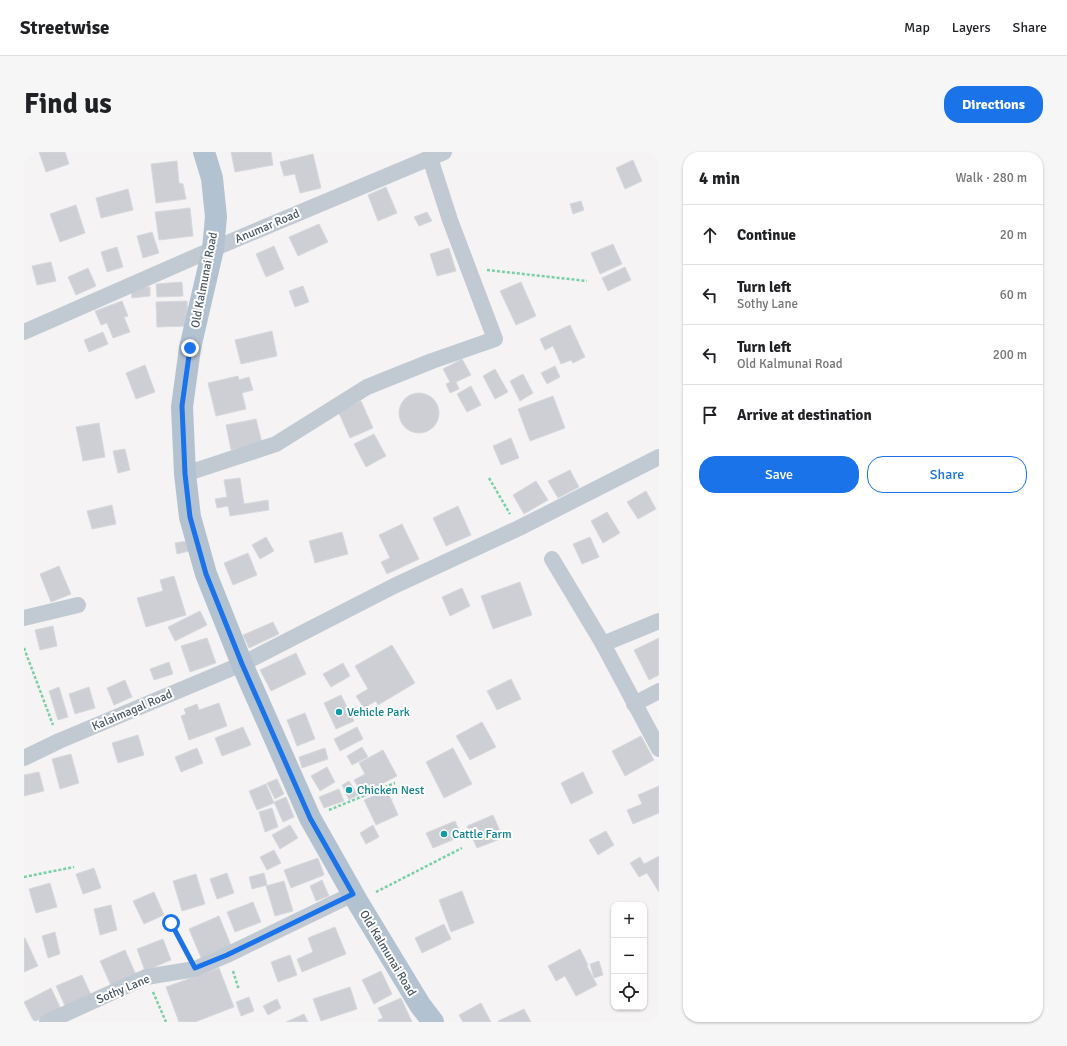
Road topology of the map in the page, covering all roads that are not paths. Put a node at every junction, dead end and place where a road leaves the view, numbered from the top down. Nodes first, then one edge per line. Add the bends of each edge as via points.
1 (204, 152) edge
2 (444, 152) edge
3 (430, 158) junction
4 (213, 249) junction
5 (24, 332) edge
6 (659, 456) edge
7 (185, 474) junction
8 (552, 560) dead end
9 (78, 605) dead end
10 (24, 618) edge
11 (659, 621) edge
12 (603, 644) junction
13 (242, 664) junction
14 (659, 691) edge
15 (634, 704) junction
16 (659, 749) edge
17 (24, 758) edge
18 (355, 898) junction
19 (48, 1022) edge
20 (433, 1022) edge

1 - 4 main road, Old Kalmunai Road via 212,178 216,217
2 - 3 street, Anumar Road
3 - 4 street, Anumar Road
3 - 7 street via 495,339 367,387 276,444
4 - 5 street, Anumar Road
4 - 7 main road, Old Kalmunai Road via 190,348 182,406
6 - 13 street, Kalaimagal Road
7 - 13 main road, Old Kalmunai Road via 190,517 206,574
8 - 12 street
9 - 10 street
11 - 12 street
12 - 15 street
13 - 17 street, Kalaimagal Road
13 - 18 main road, Old Kalmunai Road via 310,818
14 - 15 street
15 - 16 street
18 - 19 street, Sothy Lane via 195,968 146,978
18 - 20 main road, Old Kalmunai Road

